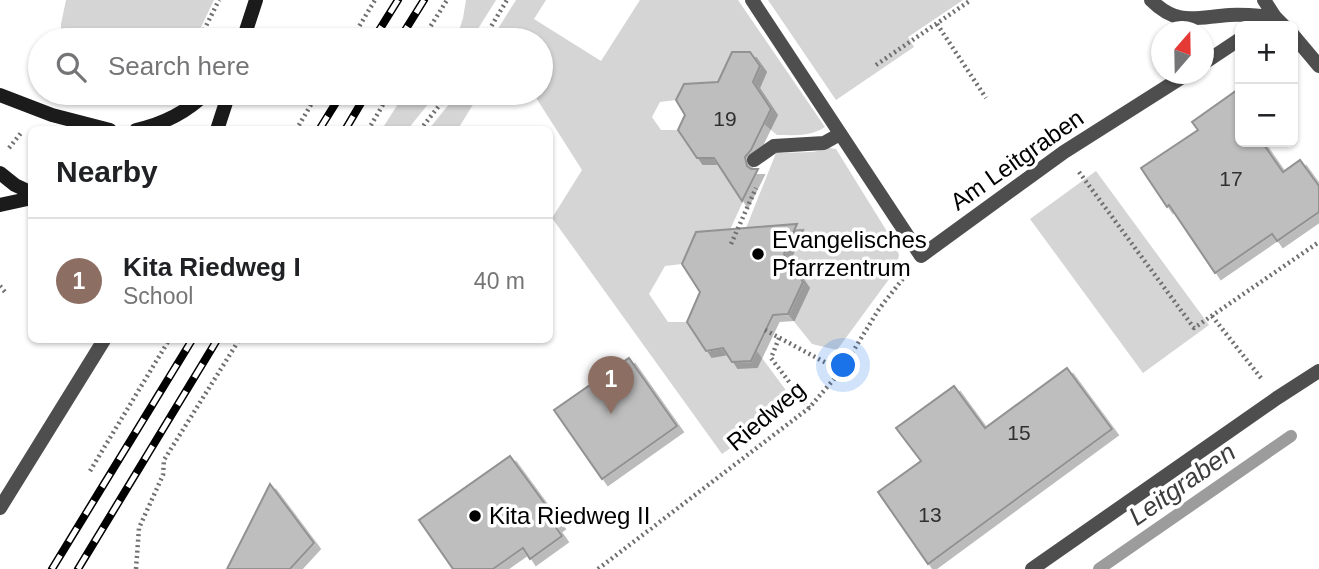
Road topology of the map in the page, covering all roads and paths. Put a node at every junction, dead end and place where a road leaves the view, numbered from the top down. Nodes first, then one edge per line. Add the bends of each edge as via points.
1 (219, 0) edge
2 (256, 0) edge
3 (375, 0) edge
4 (447, 0) edge
5 (507, 0) edge
6 (752, 0) edge
7 (971, 0) edge
8 (1151, 0) edge
9 (1264, 0) edge
10 (1272, 21) edge
11 (1278, 21) edge
12 (937, 24) junction
13 (205, 28) edge
14 (247, 28) edge
15 (358, 28) edge
16 (430, 28) edge
17 (490, 28) edge
18 (1298, 41) edge
19 (1235, 42) edge
20 (1214, 56) edge
21 (876, 65) dead end
22 (1319, 66) edge
23 (1171, 84) edge
24 (0, 95) edge
25 (986, 97) dead end
26 (193, 105) edge
27 (225, 105) edge
28 (311, 105) edge
29 (383, 105) edge
30 (440, 105) edge
31 (95, 126) edge
32 (148, 126) edge
33 (218, 126) edge
34 (298, 126) edge
35 (370, 126) edge
36 (423, 126) edge
37 (25, 128) dead end
38 (840, 134) junction
39 (774, 146) junction
40 (6, 151) dead end
41 (1064, 152) junction
42 (754, 160) dead end
43 (0, 173) edge
44 (28, 193) edge
45 (28, 197) edge
46 (0, 205) edge
47 (1319, 242) edge
48 (732, 244) dead end
49 (921, 256) junction
50 (0, 286) edge
51 (5, 292) dead end
52 (1212, 316) junction
53 (765, 330) dead end
54 (779, 338) junction
55 (102, 343) edge
56 (167, 343) edge
57 (237, 343) edge
58 (841, 371) junction
59 (1319, 371) edge
60 (1277, 398) junction
61 (809, 408) junction
62 (90, 471) dead end
63 (0, 508) edge
64 (136, 569) edge
65 (597, 569) edge
66 (1032, 569) edge

1 - 13 path
2 - 14 street
3 - 15 path
4 - 16 path
5 - 17 path
6 - 38 street
7 - 12 path
8 - 10 street via 1167,14 1186,20 1232,15
9 - 11 street
12 - 21 path
12 - 25 path
18 - 22 street
19 - 20 street
23 - 41 street, Am Leitgraben
24 - 31 street
26 - 32 street via 176,117
27 - 33 street
28 - 34 path
29 - 35 path
30 - 36 path
37 - 40 path
38 - 39 street via 824,143
38 - 49 street
39 - 42 street
39 - 48 path
41 - 49 street, Am Leitgraben
41 - 52 path via 1194,328
43 - 44 street
45 - 46 street
47 - 52 path
49 - 58 path, Riedweg via 879,309
50 - 51 path
52 - 60 path
53 - 54 path
54 - 58 path
54 - 61 path via 771,358
55 - 63 street
56 - 62 path
57 - 64 path via 164,460 163,475 139,528
58 - 61 path, Riedweg
59 - 60 street
60 - 66 street
61 - 65 path, Riedweg

